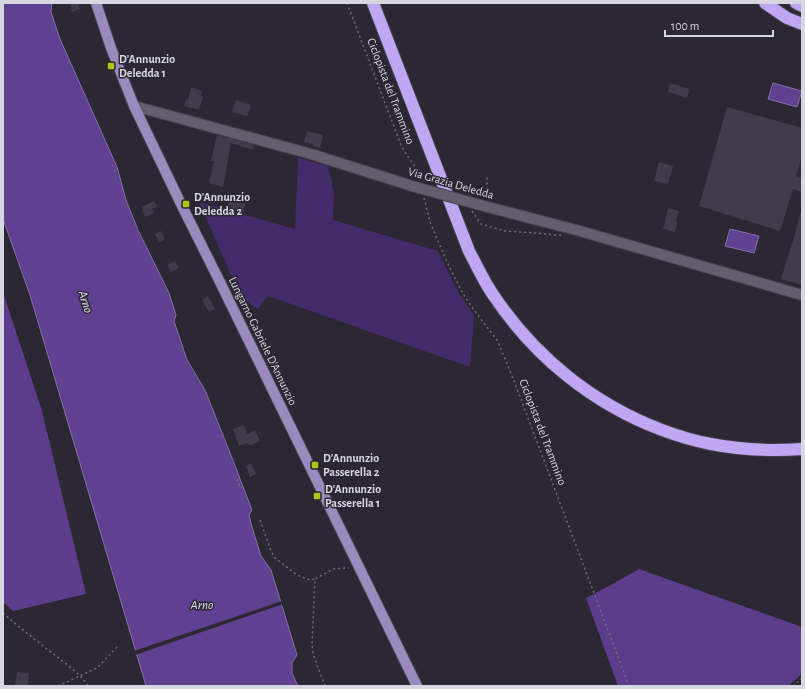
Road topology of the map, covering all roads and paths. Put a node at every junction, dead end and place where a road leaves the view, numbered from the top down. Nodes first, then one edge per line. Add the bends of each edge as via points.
1 (96, 3) edge
2 (347, 3) edge
3 (373, 3) edge
4 (765, 3) edge
5 (769, 3) edge
6 (796, 3) edge
7 (802, 6) edge
8 (802, 17) edge
9 (802, 24) edge
10 (134, 106) junction
11 (117, 167) dead end
12 (115, 173) dead end
13 (416, 185) junction
14 (423, 194) dead end
15 (802, 295) edge
16 (802, 449) edge
17 (237, 479) dead end
18 (243, 487) dead end
19 (260, 520) dead end
20 (359, 567) junction
21 (315, 579) junction
22 (3, 613) edge
23 (118, 646) dead end
24 (79, 676) junction
25 (802, 678) edge
26 (58, 686) edge
27 (88, 686) edge
28 (325, 686) edge
29 (417, 686) edge
30 (629, 686) edge
31 (793, 686) edge

1 - 10 main road, Lungarno Gabriele D'Annunzio
2 - 13 path, Ciclopista del Trammino via 401,145 416,168
3 - 16 highway via 469,251 486,284 531,343 577,384 650,426 678,436 727,447
4 - 9 highway
5 - 8 highway
6 - 7 highway
10 - 13 street, Via Grazia Deledda
10 - 20 main road, Lungarno Gabriele D'Annunzio
11 - 12 path via 113,167
13 - 15 street, Via Grazia Deledda, bridge
14 - 30 path, Ciclopista del Trammino via 430,222 459,286 498,340
17 - 18 path via 240,488
19 - 21 path via 275,558 297,575 310,580
20 - 21 path via 333,569
20 - 29 main road, Lungarno Gabriele D'Annunzio
21 - 28 path via 312,644 313,654
22 - 24 path
23 - 24 path via 97,668
24 - 26 path
24 - 27 path
25 - 31 path

